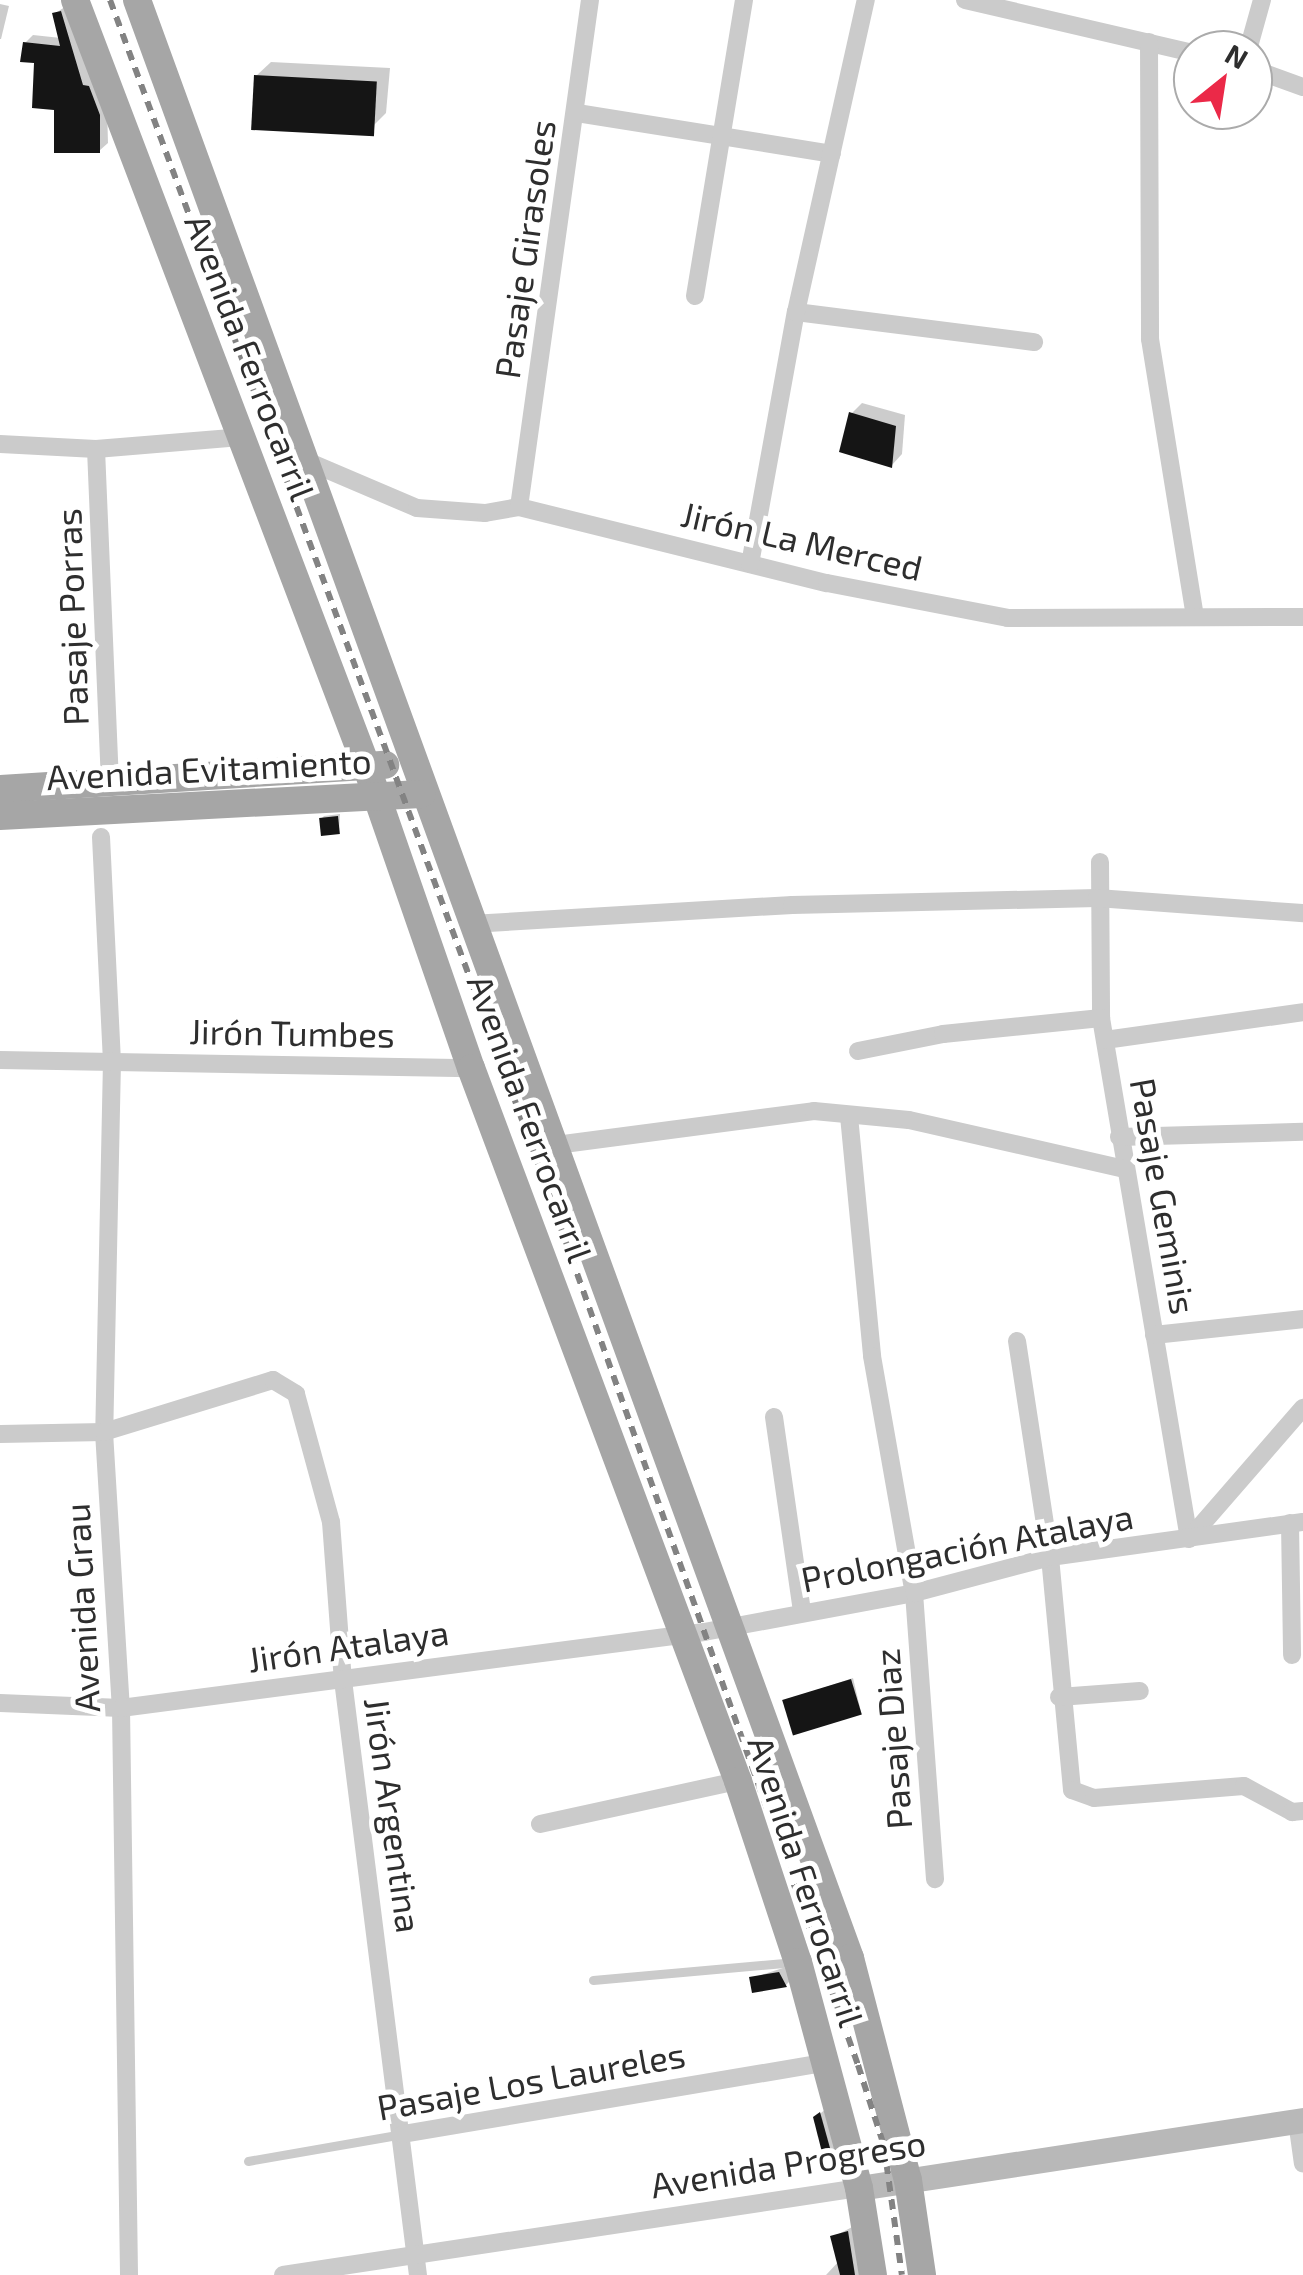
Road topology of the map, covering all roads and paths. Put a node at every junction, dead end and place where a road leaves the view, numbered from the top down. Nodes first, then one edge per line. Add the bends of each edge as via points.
1 (75, 0) edge
2 (136, 0) edge
3 (590, 0) edge
4 (744, 0) edge
5 (866, 0) edge
6 (965, 0) edge
7 (1262, 0) edge
8 (1000, 4) edge
9 (1254, 30) edge
10 (1150, 42) junction
11 (1173, 48) edge
12 (1273, 77) edge
13 (1303, 87) edge
14 (577, 114) junction
15 (722, 133) junction
16 (832, 154) junction
17 (695, 296) dead end
18 (796, 312) junction
19 (1034, 342) dead end
20 (241, 437) junction
21 (0, 444) edge
22 (96, 449) junction
23 (302, 459) junction
24 (519, 507) junction
25 (750, 564) junction
26 (1195, 616) junction
27 (1303, 617) edge
28 (411, 764) junction
29 (367, 768) junction
30 (110, 783) junction
31 (0, 789) edge
32 (421, 794) junction
33 (376, 798) junction
34 (0, 816) edge
35 (101, 837) dead end
36 (1100, 862) dead end
37 (1097, 898) junction
38 (1303, 913) edge
39 (471, 924) junction
40 (1303, 1012) edge
41 (1101, 1018) junction
42 (1105, 1040) junction
43 (858, 1051) dead end
44 (0, 1060) edge
45 (112, 1061) junction
46 (471, 1068) junction
47 (850, 1116) junction
48 (1303, 1132) edge
49 (1119, 1136) junction
50 (556, 1145) junction
51 (1125, 1168) junction
52 (1303, 1318) edge
53 (1154, 1334) junction
54 (1017, 1341) dead end
55 (1303, 1408) edge
56 (774, 1417) dead end
57 (104, 1432) junction
58 (0, 1434) edge
59 (1296, 1522) edge
60 (1189, 1539) junction
61 (1050, 1557) junction
62 (914, 1593) junction
63 (802, 1612) junction
64 (705, 1628) junction
65 (1292, 1655) dead end
66 (344, 1680) junction
67 (1140, 1691) dead end
68 (1059, 1697) junction
69 (0, 1703) edge
70 (120, 1708) junction
71 (738, 1782) junction
72 (1303, 1811) edge
73 (540, 1824) dead end
74 (935, 1879) dead end
75 (798, 1962) junction
76 (593, 1980) dead end
77 (825, 2064) junction
78 (1300, 2120) edge
79 (403, 2134) junction
80 (248, 2160) dead end
81 (1303, 2164) edge
82 (908, 2180) junction
83 (859, 2188) junction
84 (416, 2255) junction
85 (129, 2275) edge
86 (284, 2275) edge
87 (418, 2275) edge
88 (873, 2275) edge
89 (922, 2275) edge

1 - 20 main road, Avenida Ferrocarril
2 - 23 main road, Avenida Ferrocarril
3 - 14 street, Pasaje Girasoles
4 - 15 street
5 - 16 street
6 - 8 street
7 - 9 street
8 - 10 street
10 - 11 street
10 - 26 street via 1150,339
12 - 13 street
14 - 15 street
14 - 24 street, Pasaje Girasoles
15 - 16 street
15 - 17 street
16 - 18 street
18 - 19 street
18 - 25 street
20 - 22 street
20 - 29 main road, Avenida Ferrocarril
21 - 22 street
22 - 30 street, Pasaje Porras
23 - 24 street, Jirón La Merced via 417,508 485,513
23 - 28 main road, Avenida Ferrocarril
24 - 25 street, Jirón La Merced
25 - 26 street, Jirón La Merced via 1008,618
26 - 27 street, Jirón La Merced
28 - 29 main road, Avenida Evitamiento
28 - 32 main road, Avenida Ferrocarril
29 - 30 main road, Avenida Evitamiento
29 - 33 main road, Avenida Ferrocarril
30 - 31 main road, Avenida Evitamiento
32 - 33 main road, Avenida Evitamiento
32 - 39 main road, Avenida Ferrocarril
33 - 34 main road, Avenida Evitamiento
33 - 46 main road, Avenida Ferrocarril
35 - 45 street, Avenida Grau
36 - 37 street, Pasaje Geminis
37 - 38 street
37 - 39 street via 792,905
37 - 41 street, Pasaje Geminis
39 - 50 main road, Avenida Ferrocarril
40 - 42 street
41 - 42 street, Pasaje Geminis
41 - 43 street via 942,1034
42 - 49 street, Pasaje Geminis
44 - 45 street, Jirón Tumbes
45 - 46 street, Jirón Tumbes
45 - 57 street, Avenida Grau
46 - 64 main road, Avenida Ferrocarril
47 - 50 street via 814,1112
47 - 51 street via 909,1120
47 - 62 street, Pasaje Diaz via 872,1356
48 - 49 street
49 - 51 street, Pasaje Geminis
50 - 64 main road, Avenida Ferrocarril
51 - 53 street, Pasaje Geminis
52 - 53 street
53 - 60 street, Pasaje Geminis
54 - 61 street
55 - 60 street
56 - 63 street
57 - 58 street
57 - 66 street, Jirón Argentina via 273,1380 296,1394 331,1522
57 - 70 street, Avenida Grau
59 - 60 street, Prolongación Atalaya
59 - 65 street
60 - 61 street, Prolongación Atalaya
61 - 62 street, Prolongación Atalaya
61 - 68 street
62 - 63 street, Prolongación Atalaya
62 - 74 street, Pasaje Diaz
63 - 64 street, Prolongación Atalaya
64 - 66 street, Jirón Atalaya
64 - 71 main road, Avenida Ferrocarril
64 - 82 main road, Avenida Ferrocarril via 850,1958
66 - 70 street, Jirón Atalaya
66 - 79 street, Jirón Argentina
67 - 68 street
68 - 72 street via 1072,1790 1083,1797 1244,1786 1292,1812
69 - 70 street, Jirón Atalaya
70 - 85 street, Avenida Grau
71 - 73 street
71 - 75 main road, Avenida Ferrocarril
75 - 76 lane
75 - 77 main road, Avenida Ferrocarril
77 - 79 street, Pasaje Los Laureles
77 - 83 main road, Avenida Ferrocarril
78 - 81 street
78 - 82 street, Avenida Progreso
79 - 80 lane, Pasaje Los Laureles
79 - 84 street, Jirón Argentina
82 - 83 street, Avenida Progreso
82 - 89 main road, Avenida Ferrocarril
83 - 84 street, Avenida Progreso
83 - 88 main road, Avenida Ferrocarril
84 - 86 street, Avenida Progreso
84 - 87 street, Jirón Argentina

